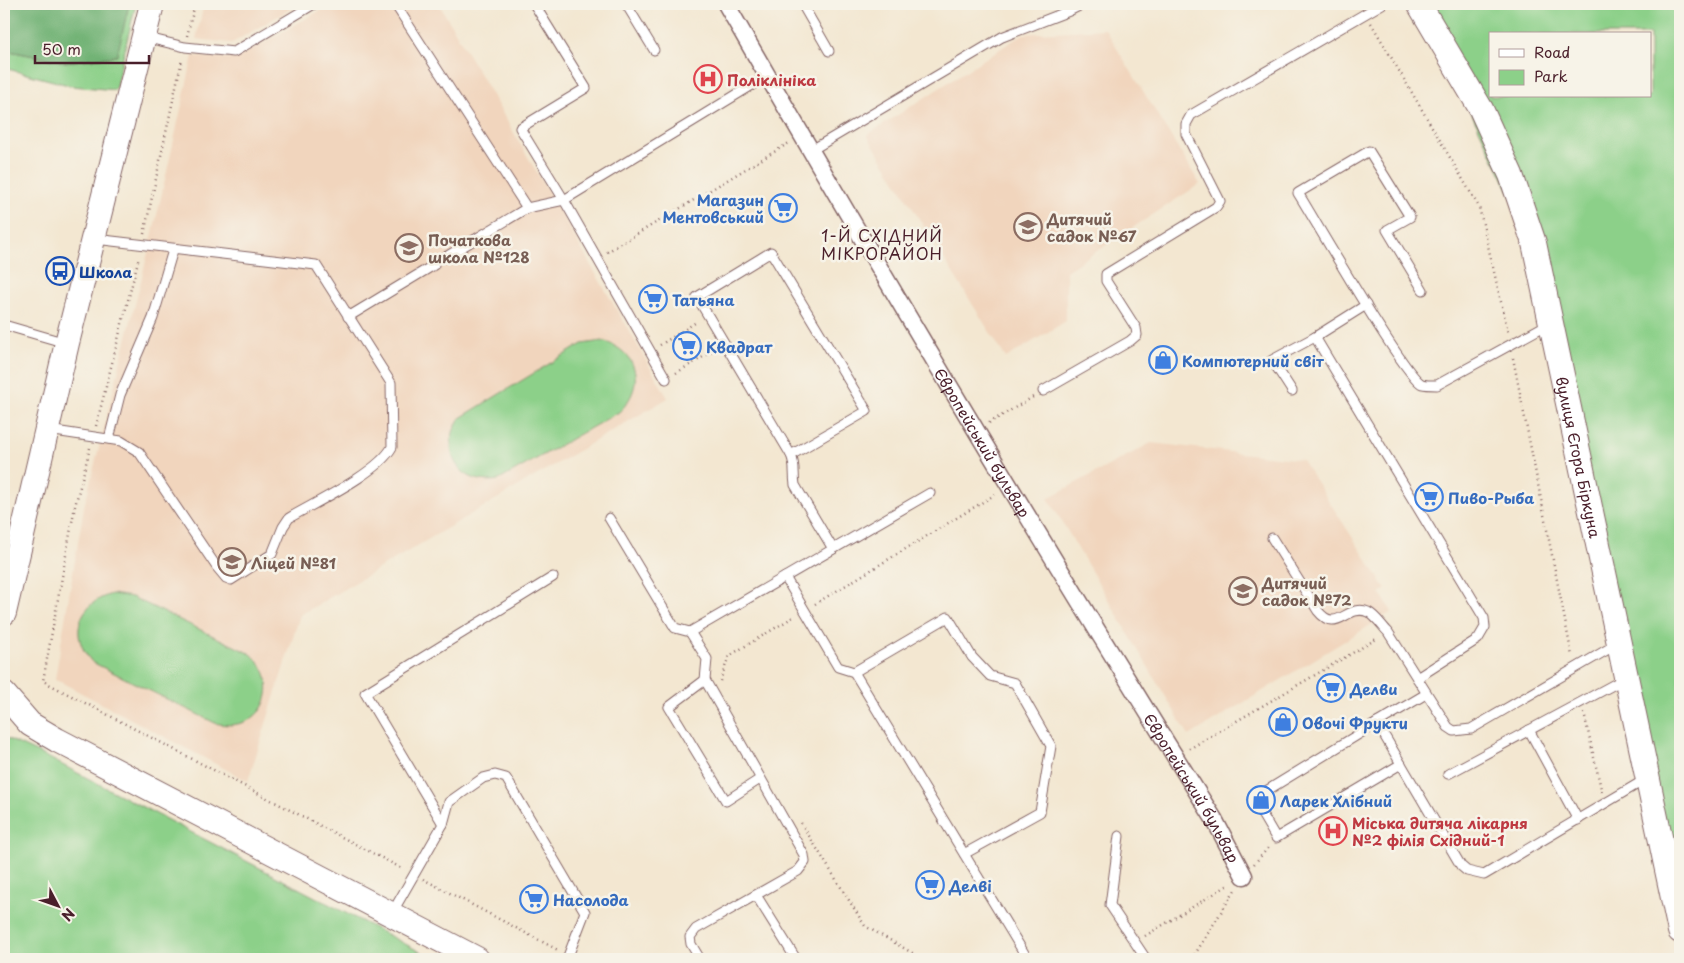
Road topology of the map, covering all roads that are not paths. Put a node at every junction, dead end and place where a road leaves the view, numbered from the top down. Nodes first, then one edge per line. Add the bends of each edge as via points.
1 (152, 4) edge
2 (314, 4) edge
3 (395, 4) edge
4 (534, 4) edge
5 (626, 4) edge
6 (726, 4) edge
7 (802, 4) edge
8 (1083, 4) edge
9 (1382, 4) edge
10 (1420, 4) edge
11 (144, 37) junction
12 (654, 50) dead end
13 (829, 51) dead end
14 (767, 76) junction
15 (810, 151) junction
16 (564, 200) junction
17 (527, 208) junction
18 (93, 238) junction
19 (173, 250) junction
20 (444, 258) dead end
21 (434, 265) dead end
22 (1422, 290) dead end
23 (1366, 305) junction
24 (348, 317) junction
25 (1551, 323) junction
26 (4, 326) edge
27 (1315, 337) junction
28 (67, 343) junction
29 (666, 379) road end
30 (1043, 391) road end
31 (1292, 391) dead end
32 (47, 430) junction
33 (109, 438) junction
34 (791, 455) junction
35 (930, 493) dead end
36 (609, 518) dead end
37 (1272, 538) dead end
38 (833, 549) junction
39 (553, 577) dead end
40 (785, 577) junction
41 (4, 613) edge
42 (690, 632) junction
43 (1619, 642) junction
44 (854, 672) junction
45 (1626, 677) junction
46 (1417, 678) junction
47 (705, 680) junction
48 (4, 694) edge
49 (1426, 694) junction
50 (1377, 723) junction
51 (1529, 730) junction
52 (1401, 764) junction
53 (1448, 774) dead end
54 (1648, 778) junction
55 (760, 779) junction
56 (1578, 820) junction
57 (443, 824) junction
58 (1119, 836) dead end
59 (964, 854) junction
60 (1244, 876) road end
61 (756, 895) junction
62 (391, 914) junction
63 (1680, 931) edge
64 (477, 959) edge
65 (567, 959) edge
66 (700, 959) edge
67 (796, 959) edge
68 (1021, 959) edge
69 (1146, 959) edge

1 - 11 street
2 - 11 lane via 234,52 185,47
3 - 17 lane
4 - 16 lane via 586,88 520,128
5 - 12 lane
6 - 14 street, Європейський бульвар
7 - 13 lane
8 - 15 lane via 1002,37
9 - 30 lane via 1191,115 1186,124 1186,134 1220,201 1216,207 1106,274 1106,281 1136,328 1136,335
10 - 25 street, вулиця Єгора Біркуна via 1481,109 1511,175 1534,243
11 - 18 street
14 - 15 street, Європейський бульвар
14 - 16 lane
15 - 60 street, Європейський бульвар via 1009,486 1214,819
16 - 17 lane
16 - 29 lane
17 - 20 lane
18 - 19 lane
18 - 28 street
19 - 24 lane via 316,265
19 - 33 lane via 153,318 120,395
21 - 24 lane
22 - 23 lane via 1387,230 1410,217 1369,151 1298,193
23 - 25 lane via 1410,372 1422,384 1438,385
23 - 27 lane
24 - 33 lane via 391,383 392,447 373,468 289,518 272,554 241,575 231,580 226,578 139,452
25 - 43 street, вулиця Єгора Біркуна
26 - 28 lane
27 - 31 lane via 1272,360
27 - 46 lane via 1484,618 1485,627 1478,639
28 - 32 street
32 - 33 lane
32 - 41 street
34 - 34 lane via 866,411 771,252 697,297
34 - 38 lane via 796,465 795,485
35 - 38 lane
36 - 42 lane via 675,628
37 - 46 lane via 1326,620 1334,621 1353,612 1369,613 1388,632
38 - 40 lane
39 - 57 lane via 365,693
40 - 42 lane
40 - 44 lane via 838,667
42 - 47 lane via 706,659
43 - 45 street, вулиця Єгора Біркуна
43 - 49 lane via 1463,732 1448,727
44 - 59 lane
44 - 59 lane via 948,617 972,657 990,676 1015,683 1051,746 1040,812
45 - 51 lane
45 - 54 street, вулиця Єгора Біркуна
46 - 49 lane
47 - 55 lane
47 - 55 lane via 669,707 726,801
48 - 62 street via 30,724 57,740
49 - 50 lane
50 - 52 lane
50 - 52 lane via 1253,799 1276,838
51 - 53 lane
51 - 56 lane
52 - 56 lane via 1467,871 1484,875
54 - 56 lane
54 - 63 street, вулиця Єгора Біркуна
55 - 61 lane via 805,862 798,871
57 - 62 lane
57 - 65 lane via 449,802 484,778 495,775 506,778 585,912
58 - 69 lane via 1110,905
59 - 68 lane via 1024,953
61 - 66 lane via 696,929 690,937
61 - 67 lane
62 - 64 street

